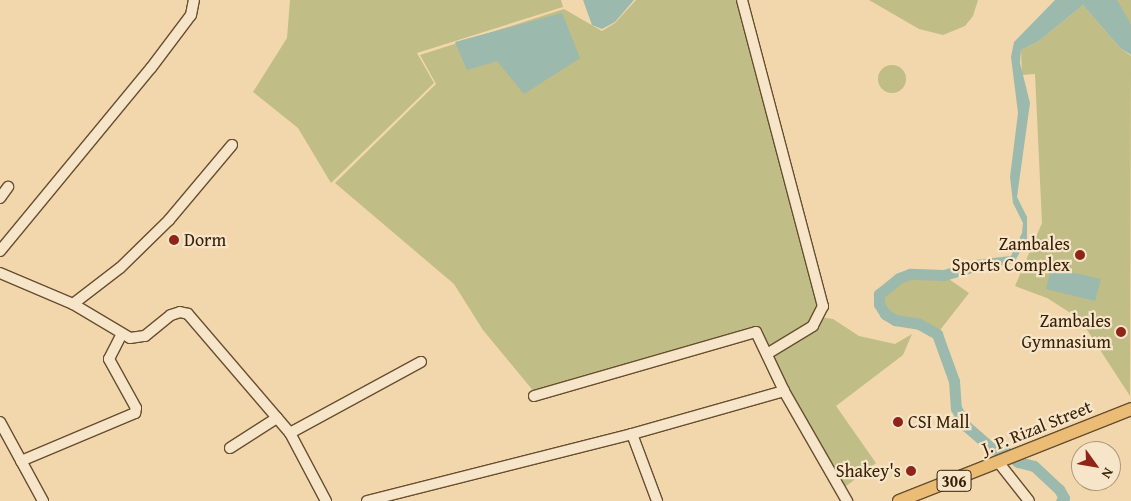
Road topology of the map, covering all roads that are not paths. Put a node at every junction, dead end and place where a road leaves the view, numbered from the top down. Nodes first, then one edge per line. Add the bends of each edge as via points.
1 (194, 0) edge
2 (742, 0) edge
3 (232, 145) dead end
4 (8, 187) dead end
5 (0, 198) edge
6 (0, 251) edge
7 (0, 273) edge
8 (72, 304) junction
9 (121, 334) junction
10 (767, 354) junction
11 (421, 362) dead end
12 (784, 392) junction
13 (534, 396) dead end
14 (1131, 409) edge
15 (277, 418) junction
16 (0, 422) edge
17 (290, 433) junction
18 (632, 434) junction
19 (230, 448) dead end
20 (1008, 459) junction
21 (21, 461) junction
22 (43, 501) edge
23 (326, 501) edge
24 (367, 501) edge
25 (657, 501) edge
26 (847, 501) edge
27 (900, 501) edge
28 (1029, 501) edge

1 - 6 street via 191,16 151,68
2 - 10 street via 822,306 813,326
3 - 8 street via 170,220 120,268
4 - 5 street
7 - 8 street
8 - 9 street
9 - 15 street via 136,338 145,336 171,316 180,312 188,314
9 - 21 street via 110,359 136,408 135,413
10 - 12 street
10 - 13 street via 756,332
11 - 17 street
12 - 18 street
12 - 26 street
14 - 20 main road, J. P. Rizal Street / 306
15 - 17 street
15 - 19 street
16 - 21 street
17 - 23 street
18 - 24 street
18 - 25 street
20 - 27 main road, J. P. Rizal Street / 306
20 - 28 street
21 - 22 street

